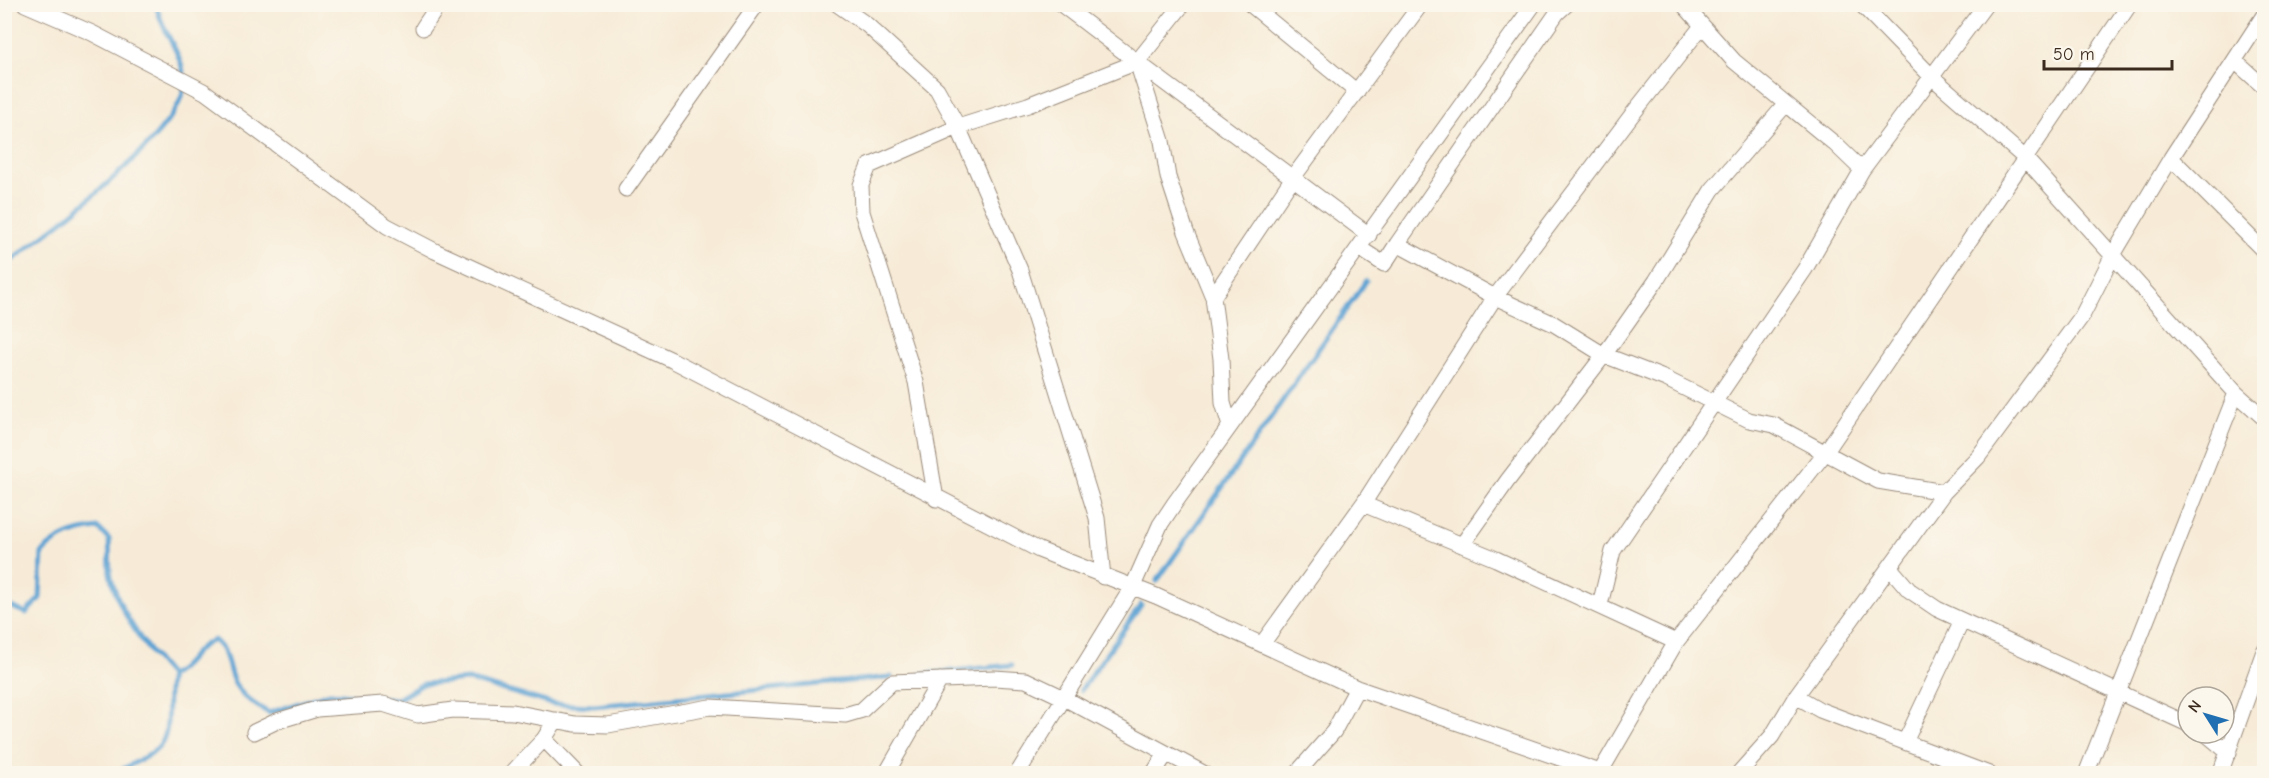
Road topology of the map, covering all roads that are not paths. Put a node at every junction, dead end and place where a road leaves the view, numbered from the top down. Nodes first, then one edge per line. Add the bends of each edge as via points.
1 (25, 4) edge
2 (439, 4) edge
3 (757, 4) edge
4 (1060, 4) edge
5 (1183, 4) edge
6 (1250, 4) edge
7 (1421, 4) edge
8 (1534, 4) edge
9 (1567, 4) edge
10 (1861, 4) edge
11 (1986, 4) edge
12 (2130, 4) edge
13 (1683, 5) edge
14 (846, 7) edge
15 (2265, 15) edge
16 (1702, 26) junction
17 (423, 28) dead end
18 (1137, 62) junction
19 (2236, 62) junction
20 (1932, 77) junction
21 (2265, 87) edge
22 (1357, 92) junction
23 (1786, 104) junction
24 (958, 127) junction
25 (2025, 158) junction
26 (2171, 158) junction
27 (1862, 170) junction
28 (1293, 178) junction
29 (626, 189) dead end
30 (1368, 235) junction
31 (1397, 244) junction
32 (1359, 248) junction
33 (2265, 251) edge
34 (2113, 255) junction
35 (1213, 297) junction
36 (1495, 297) junction
37 (1604, 355) junction
38 (2236, 393) junction
39 (1714, 402) junction
40 (2265, 418) edge
41 (1230, 426) junction
42 (1825, 453) junction
43 (1944, 492) junction
44 (936, 499) junction
45 (1363, 504) junction
46 (1462, 545) junction
47 (1891, 569) junction
48 (1103, 577) junction
49 (1133, 586) junction
50 (1600, 605) junction
51 (1962, 621) junction
52 (1677, 642) junction
53 (1263, 644) junction
54 (2265, 651) edge
55 (940, 680) junction
56 (1357, 688) junction
57 (2117, 692) junction
58 (1796, 696) junction
59 (1064, 698) junction
60 (2176, 719) edge
61 (556, 720) junction
62 (254, 732) dead end
63 (544, 739) junction
64 (1905, 742) junction
65 (2219, 745) edge
66 (2229, 753) junction
67 (1166, 754) junction
68 (1603, 772) edge
69 (511, 774) edge
70 (578, 774) edge
71 (886, 774) edge
72 (1017, 774) edge
73 (1153, 774) edge
74 (1205, 774) edge
75 (1296, 774) edge
76 (1738, 774) edge
77 (1989, 774) edge
78 (2086, 774) edge
79 (2220, 774) edge

1 - 44 street via 92,33 205,92 387,226 764,406
2 - 17 street
3 - 29 street
4 - 18 street
5 - 18 street
6 - 22 street
7 - 22 street
8 - 30 street
9 - 31 street
10 - 20 street
11 - 20 street
12 - 25 street
13 - 16 street
14 - 24 street via 937,89
15 - 19 street
16 - 23 street via 1734,61
16 - 36 street
18 - 24 street via 1028,105
18 - 28 street
18 - 35 street via 1162,141 1168,177
19 - 21 street
19 - 26 street
20 - 25 street
20 - 27 street
22 - 28 street
23 - 27 street
23 - 37 street via 1712,190
24 - 44 street via 869,166 861,185 862,212 916,382
24 - 48 street via 1020,270 1097,518
25 - 34 street
25 - 42 street
26 - 33 street
26 - 34 street
27 - 39 street via 1805,269
28 - 30 street
28 - 35 street
30 - 32 street
31 - 32 street via 1384,264
31 - 36 street
32 - 41 street
34 - 38 street
34 - 43 street via 2082,316 1978,457
35 - 41 street via 1223,403
36 - 37 street via 1554,324
36 - 45 street
37 - 39 street
37 - 46 street
38 - 40 street
38 - 57 street
39 - 42 street via 1749,420 1774,425
39 - 50 street via 1614,551
41 - 49 street via 1160,525
42 - 43 street via 1878,482
42 - 52 street
43 - 47 street
44 - 48 street
45 - 46 street
45 - 53 street
46 - 50 street
47 - 51 street via 1909,590
47 - 58 street
48 - 49 street
49 - 53 street
49 - 59 street
50 - 52 street
51 - 57 street
51 - 64 street
52 - 68 street
53 - 56 street
54 - 66 street
55 - 59 street via 1026,680
55 - 61 street via 892,682 862,710 845,715 710,707 608,725
55 - 71 street
56 - 68 street
56 - 75 street via 1334,731
57 - 60 street
57 - 78 street
58 - 64 street via 1820,710
58 - 76 street via 1772,736
59 - 67 street
59 - 72 street
61 - 62 street via 513,712 453,710 418,715 383,704 317,709
61 - 63 street
63 - 69 street
63 - 70 street
64 - 77 street
65 - 66 street
66 - 79 street
67 - 73 street
67 - 74 street

